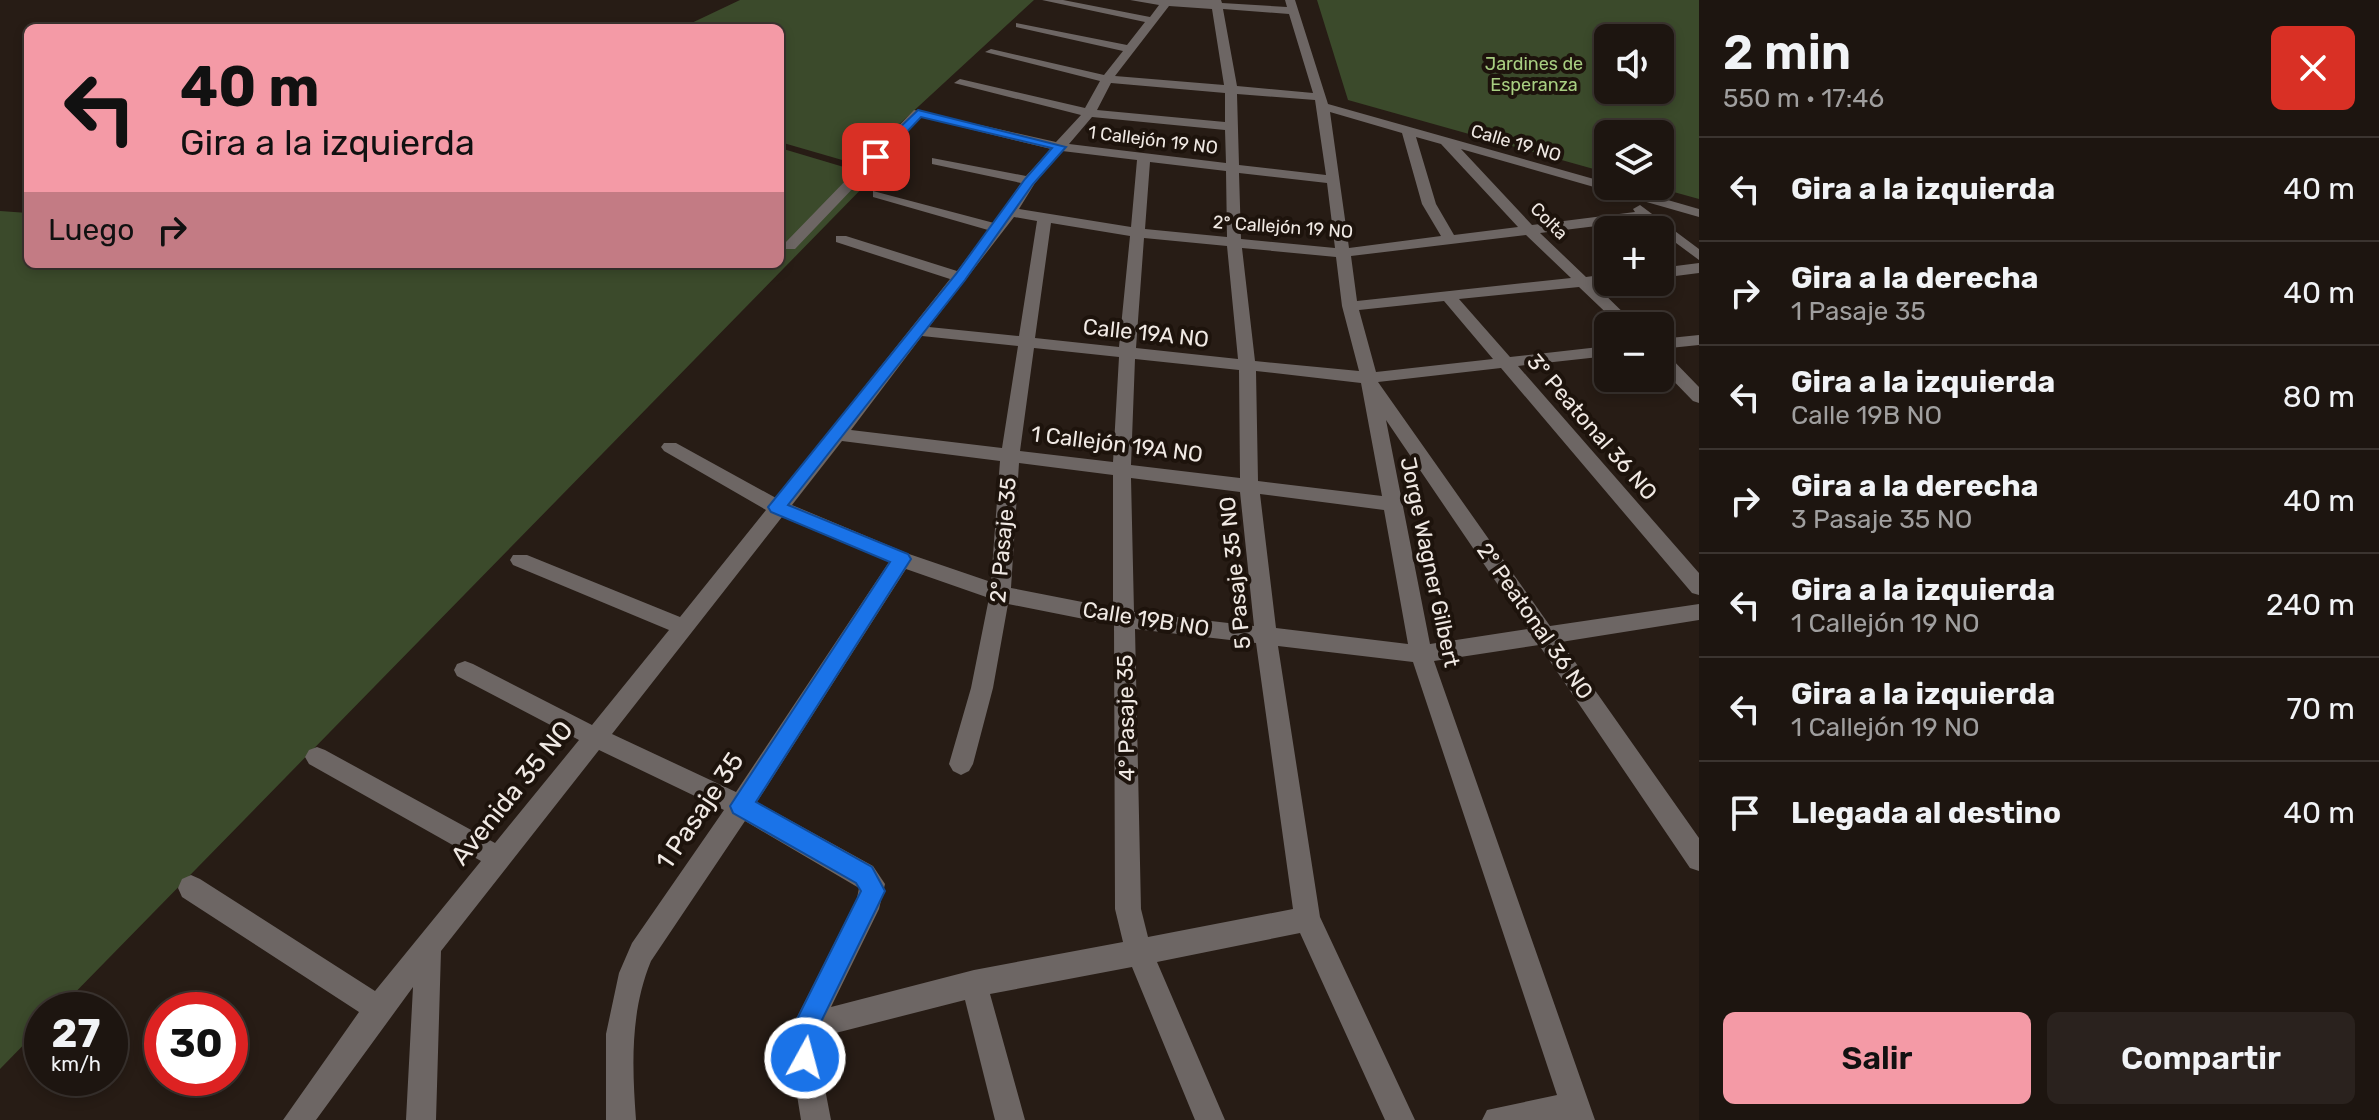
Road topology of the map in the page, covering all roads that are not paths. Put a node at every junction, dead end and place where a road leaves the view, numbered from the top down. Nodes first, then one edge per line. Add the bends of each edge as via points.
1 (1047, 0) edge
2 (1135, 0) edge
3 (1156, 1) edge
4 (1217, 3) edge
5 (1292, 6) edge
6 (1151, 20) junction
7 (1020, 25) dead end
8 (1130, 49) junction
9 (991, 52) dead end
10 (1107, 79) junction
11 (960, 83) dead end
12 (1231, 89) junction
13 (1322, 101) junction
14 (1089, 113) junction
15 (1233, 127) junction
16 (1408, 130) junction
17 (1446, 141) junction
18 (1060, 147) junction
19 (1144, 157) junction
20 (937, 161) dead end
21 (1235, 167) junction
22 (1333, 180) junction
23 (1029, 181) junction
24 (1594, 183) edge
25 (878, 194) dead end
26 (1628, 200) edge
27 (1653, 200) edge
28 (1010, 212) junction
29 (1699, 213) edge
30 (1648, 215) junction
31 (1045, 218) junction
32 (996, 228) junction
33 (1527, 228) junction
34 (1138, 233) junction
35 (1449, 238) junction
36 (841, 239) dead end
37 (1234, 242) junction
38 (790, 246) dead end
39 (1343, 253) junction
40 (1699, 256) edge
41 (1699, 268) edge
42 (1674, 271) edge
43 (961, 277) junction
44 (1594, 281) edge
45 (1584, 282) junction
46 (1450, 298) junction
47 (1350, 306) junction
48 (1615, 312) edge
49 (919, 331) junction
50 (1699, 340) edge
51 (1029, 343) junction
52 (1674, 343) edge
53 (1127, 353) junction
54 (1594, 353) edge
55 (1506, 364) junction
56 (1247, 365) junction
57 (1674, 371) edge
58 (1370, 381) junction
59 (1699, 397) edge
60 (838, 434) junction
61 (670, 447) dead end
62 (1010, 456) junction
63 (1122, 470) junction
64 (1249, 484) junction
65 (1390, 504) junction
66 (777, 507) junction
67 (902, 559) junction
68 (520, 560) dead end
69 (1699, 587) edge
70 (1000, 594) junction
71 (1699, 612) edge
72 (1125, 619) junction
73 (683, 627) junction
74 (1545, 634) junction
75 (1266, 636) junction
76 (1421, 654) junction
77 (465, 670) dead end
78 (596, 738) junction
79 (317, 757) dead end
80 (961, 764) dead end
81 (741, 806) junction
82 (497, 857) junction
83 (1699, 859) edge
84 (191, 888) dead end
85 (1307, 919) junction
86 (428, 946) junction
87 (1138, 950) junction
88 (974, 984) junction
89 (378, 1009) junction
90 (806, 1027) junction
91 (1578, 1114) edge
92 (298, 1120) edge
93 (421, 1120) edge
94 (621, 1120) edge
95 (816, 1120) edge
96 (1010, 1120) edge
97 (1210, 1120) edge
98 (1400, 1120) edge
99 (1497, 1120) edge

1 - 6 street
2 - 3 street
3 - 4 street
3 - 6 street, Avenida 35 NO
4 - 5 street
4 - 12 street, 5 Pasaje 35 NO
5 - 13 street, Jorge Wagner Gilbert
6 - 8 street, Avenida 35 NO
7 - 8 street
8 - 10 street, Avenida 35 NO
9 - 10 street, Calle 19 NO
10 - 12 street, Calle 19 NO
10 - 14 street, Avenida 35 NO
11 - 14 street
12 - 13 street, Calle 19 NO
12 - 15 street, 5 Pasaje 35 NO
13 - 16 street, Calle 19 NO
13 - 22 street, Jorge Wagner Gilbert
14 - 15 street
14 - 18 street, Avenida 35 NO
15 - 21 street, 5 Pasaje 35 NO
16 - 17 street, Calle 19 NO
16 - 35 street via 1429,204
17 - 24 street, Calle 19 NO
17 - 33 street, Colta
18 - 19 street, 1 Callejón 19 NO
18 - 23 street, Avenida 35 NO
18 - 38 street, 1 Callejón 19 NO via 918,113
19 - 21 street, 1 Callejón 19 NO
19 - 34 street, 4° Pasaje 35
20 - 23 street
21 - 22 street, 1 Callejón 19 NO
21 - 37 street, 5 Pasaje 35 NO
22 - 39 street, Jorge Wagner Gilbert
23 - 28 street, Avenida 35 NO
25 - 32 street
26 - 30 street
27 - 29 street, Calle 19 NO
28 - 31 street, 2° Callejón 19 NO
28 - 32 street, Avenida 35 NO
30 - 33 street, 2° Callejón 19 NO
30 - 40 street
31 - 34 street, 2° Callejón 19 NO
31 - 51 street, 2° Pasaje 35
32 - 43 street, Avenida 35 NO
33 - 35 street, 2° Callejón 19 NO
33 - 45 street, Colta
34 - 37 street, 2° Callejón 19 NO
34 - 53 street, 4° Pasaje 35
35 - 39 street, 2° Callejón 19 NO
36 - 43 street
37 - 39 street, 2° Callejón 19 NO
37 - 56 street, 5 Pasaje 35 NO
39 - 47 street, Jorge Wagner Gilbert
41 - 42 street
43 - 49 street, Avenida 35 NO
44 - 45 street
45 - 46 street
45 - 48 street, Colta
46 - 47 street
46 - 55 street, 3° Peatonal 36 NO
47 - 58 street, Jorge Wagner Gilbert
49 - 51 street, Calle 19A NO
49 - 60 street, Avenida 35 NO
50 - 52 street
51 - 53 street, Calle 19A NO
51 - 62 street, 2° Pasaje 35
53 - 56 street, Calle 19A NO
53 - 63 street, 4° Pasaje 35
54 - 55 street
55 - 58 street
55 - 69 street, 3° Peatonal 36 NO
56 - 58 street, Calle 19A NO
56 - 64 street, 5 Pasaje 35 NO
57 - 59 street
58 - 65 street, Jorge Wagner Gilbert
58 - 74 street, 2° Peatonal 36 NO
60 - 62 street, 1 Callejón 19A NO
60 - 66 street, Avenida 35 NO
61 - 66 street, Calle 19B NO
62 - 63 street, 1 Callejón 19A NO
62 - 70 street, 2° Pasaje 35
63 - 64 street, 1 Callejón 19A NO
63 - 72 street, 4° Pasaje 35
64 - 65 street, 1 Callejón 19A NO
64 - 75 street, 5 Pasaje 35 NO
65 - 76 street, Jorge Wagner Gilbert
66 - 67 street, Calle 19B NO
66 - 73 street, Avenida 35 NO
67 - 70 street, Calle 19B NO
67 - 81 street, 1 Pasaje 35
68 - 73 street
70 - 72 street, Calle 19B NO
70 - 80 street, 2° Pasaje 35
71 - 74 street, Calle 19B NO
72 - 75 street, Calle 19B NO
72 - 87 street, 4° Pasaje 35 via 1128,909
73 - 78 street, Avenida 35 NO
74 - 76 street, Calle 19B NO
74 - 83 street, 2° Peatonal 36 NO
75 - 76 street, Calle 19B NO
75 - 85 street, 5 Pasaje 35 NO
76 - 91 street, Jorge Wagner Gilbert
77 - 78 street
78 - 81 street
78 - 82 street, Avenida 35 NO
79 - 82 street
81 - 90 street via 864,875 874,891
81 - 94 street, 1 Pasaje 35 via 630,976 616,1049
82 - 86 street, Avenida 35 NO
84 - 89 street
85 - 87 street
85 - 98 street, 5 Pasaje 35 NO
86 - 89 street, Avenida 35 NO
86 - 93 street
87 - 88 street
87 - 97 street, 4° Pasaje 35
88 - 90 street
88 - 96 street
89 - 92 street, Avenida 35 NO
90 - 95 street via 805,1058
91 - 99 street

